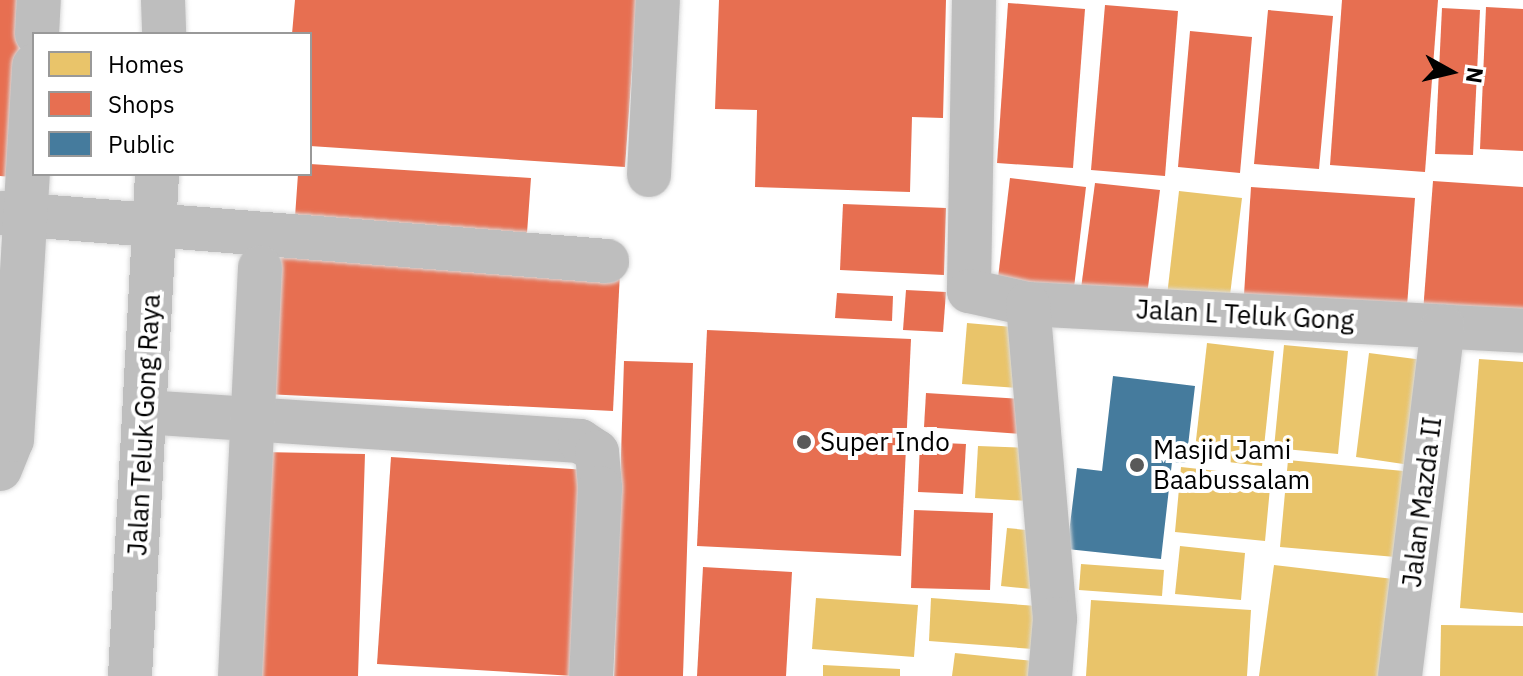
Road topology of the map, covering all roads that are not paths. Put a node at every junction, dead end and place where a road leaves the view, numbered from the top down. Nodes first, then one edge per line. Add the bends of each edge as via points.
1 (39, 0) edge
2 (658, 0) edge
3 (974, 0) edge
4 (37, 32) edge
5 (32, 79) edge
6 (649, 175) dead end
7 (157, 176) edge
8 (11, 214) edge
9 (155, 225) junction
10 (607, 261) dead end
11 (260, 267) dead end
12 (1028, 304) junction
13 (1443, 327) junction
14 (1523, 331) edge
15 (144, 412) junction
16 (252, 420) junction
17 (0, 469) edge
18 (130, 676) edge
19 (240, 676) edge
20 (591, 676) edge
21 (1050, 676) edge
22 (1400, 676) edge

1 - 4 street
2 - 6 street
3 - 12 street, Jalan L Teluk Gong via 969,291
5 - 8 street
7 - 9 street, Jalan Teluk Gong Raya
8 - 9 street
8 - 17 street via 12,440
9 - 10 street
9 - 15 street, Jalan Teluk Gong Raya
11 - 16 street
12 - 13 street, Jalan L Teluk Gong
12 - 21 street via 1054,604
13 - 14 street, Jalan L Teluk Gong
13 - 22 street, Jalan Mazda II
15 - 16 street
15 - 18 street, Jalan Teluk Gong Raya
16 - 19 street
16 - 20 street via 580,441 597,452

